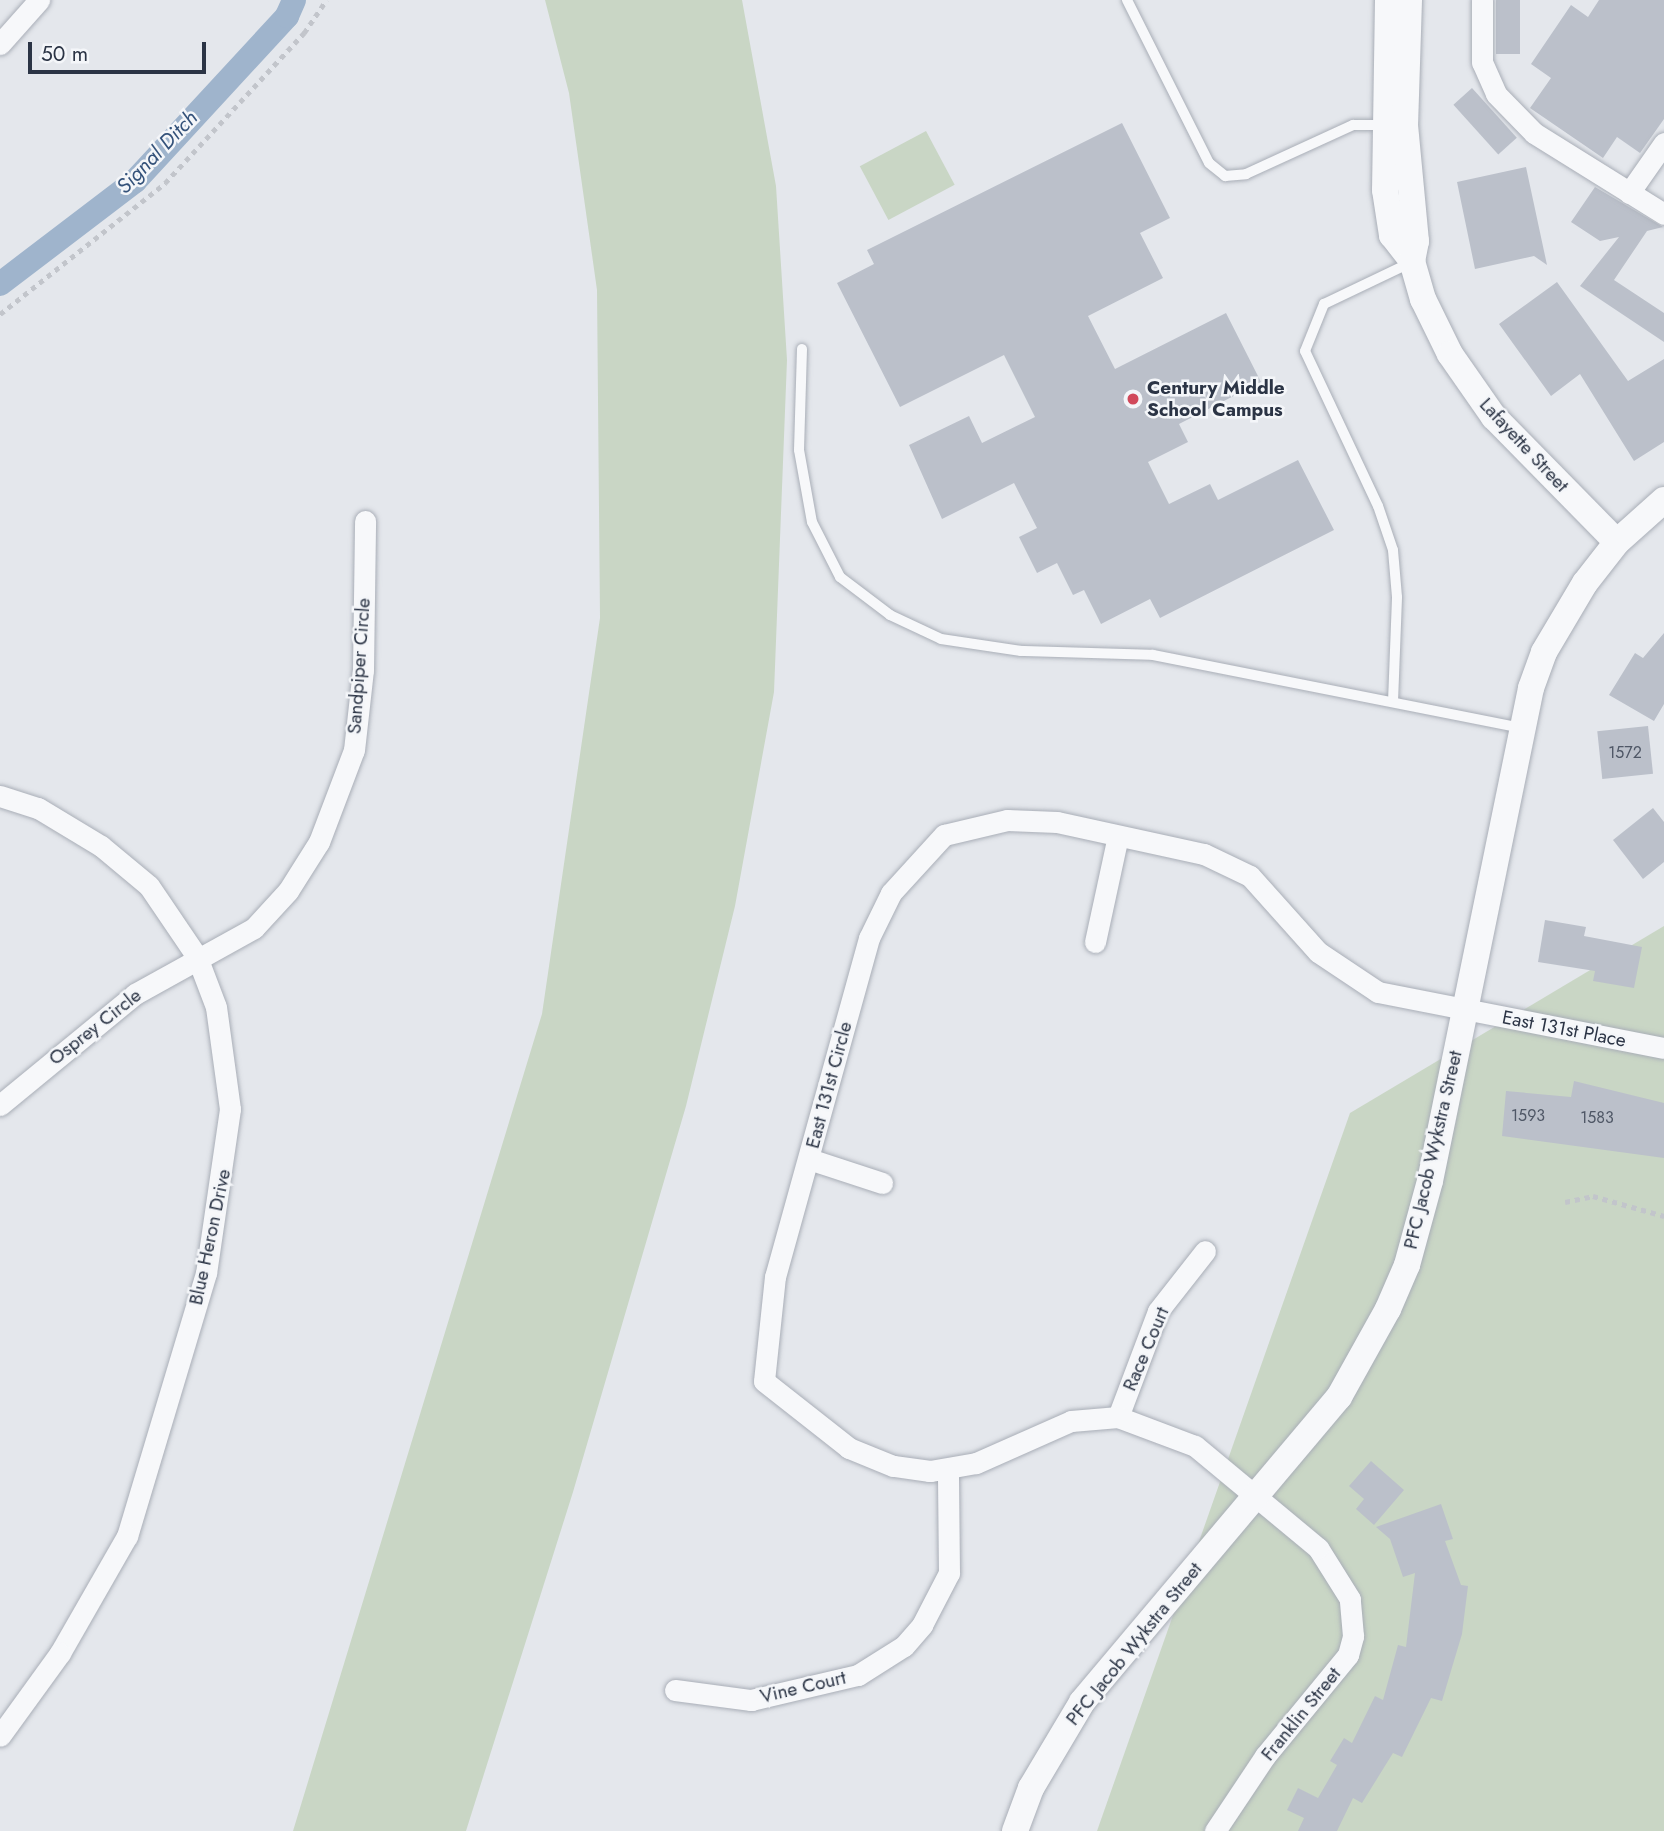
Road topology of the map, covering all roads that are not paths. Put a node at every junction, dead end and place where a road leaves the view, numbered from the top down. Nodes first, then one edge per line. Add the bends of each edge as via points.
1 (39, 0) edge
2 (1127, 0) edge
3 (1388, 0) edge
4 (1409, 0) edge
5 (1482, 0) edge
6 (0, 44) edge
7 (1384, 125) junction
8 (1664, 143) edge
9 (1629, 192) junction
10 (1664, 214) edge
11 (1412, 261) junction
12 (802, 349) dead end
13 (1664, 500) edge
14 (365, 521) dead end
15 (1617, 542) junction
16 (1393, 702) junction
17 (1520, 728) junction
18 (0, 796) edge
19 (1118, 836) junction
20 (1095, 942) dead end
21 (197, 957) junction
22 (1465, 1010) junction
23 (1664, 1048) edge
24 (0, 1105) edge
25 (809, 1159) junction
26 (882, 1183) dead end
27 (1205, 1251) dead end
28 (1118, 1417) junction
29 (948, 1472) junction
30 (1259, 1496) junction
31 (675, 1690) dead end
32 (0, 1736) edge
33 (1015, 1831) edge
34 (1215, 1831) edge

1 - 6 street
2 - 7 lane via 1209,163 1225,176 1246,174 1353,125
3 - 7 street, Lafayette Street
4 - 11 street, Lafayette Street via 1405,125 1416,241
5 - 9 street via 1482,62 1496,94 1534,133
7 - 11 street, Lafayette Street via 1392,235
8 - 9 street
9 - 10 street
11 - 15 street, Lafayette Street via 1435,324 1468,382
11 - 16 lane via 1324,304 1305,351 1378,506 1392,550 1397,597
12 - 16 lane via 799,450 812,522 839,577 890,615 941,639 1021,651 1153,655
13 - 15 street, PFC Jacob Wykstra Street
14 - 21 street, Sandpiper Circle via 363,670 346,780 319,842 271,913 237,940
15 - 17 street, PFC Jacob Wykstra Street via 1544,652
16 - 17 lane
17 - 22 street, PFC Jacob Wykstra Street
18 - 21 street, Blue Heron Drive via 38,808 101,846 149,886
19 - 20 street
19 - 22 street, East 131st Circle via 1222,861 1270,893 1318,952 1347,976 1378,992
19 - 25 street, East 131st Circle via 1057,822 1007,820 944,835 930,844 891,893 869,938
21 - 24 street, Osprey Circle via 83,1032
21 - 32 street, Blue Heron Drive via 222,1033 230,1109 206,1273 127,1536 60,1653
22 - 23 street, East 131st Place
22 - 30 street, PFC Jacob Wykstra Street via 1407,1265 1358,1369
25 - 26 street
25 - 29 street, East 131st Circle via 775,1277 764,1381 849,1448 893,1466
27 - 28 street, Race Court via 1158,1311
28 - 29 street, East 131st Circle via 1071,1421
28 - 30 street, East 131st Circle via 1195,1446
29 - 31 street, Vine Court via 949,1573 922,1625 904,1646 858,1675 751,1700
30 - 33 street, PFC Jacob Wykstra Street via 1082,1702 1031,1788
30 - 34 street, Franklin Street via 1332,1562 1350,1599 1353,1636 1334,1676 1265,1756

